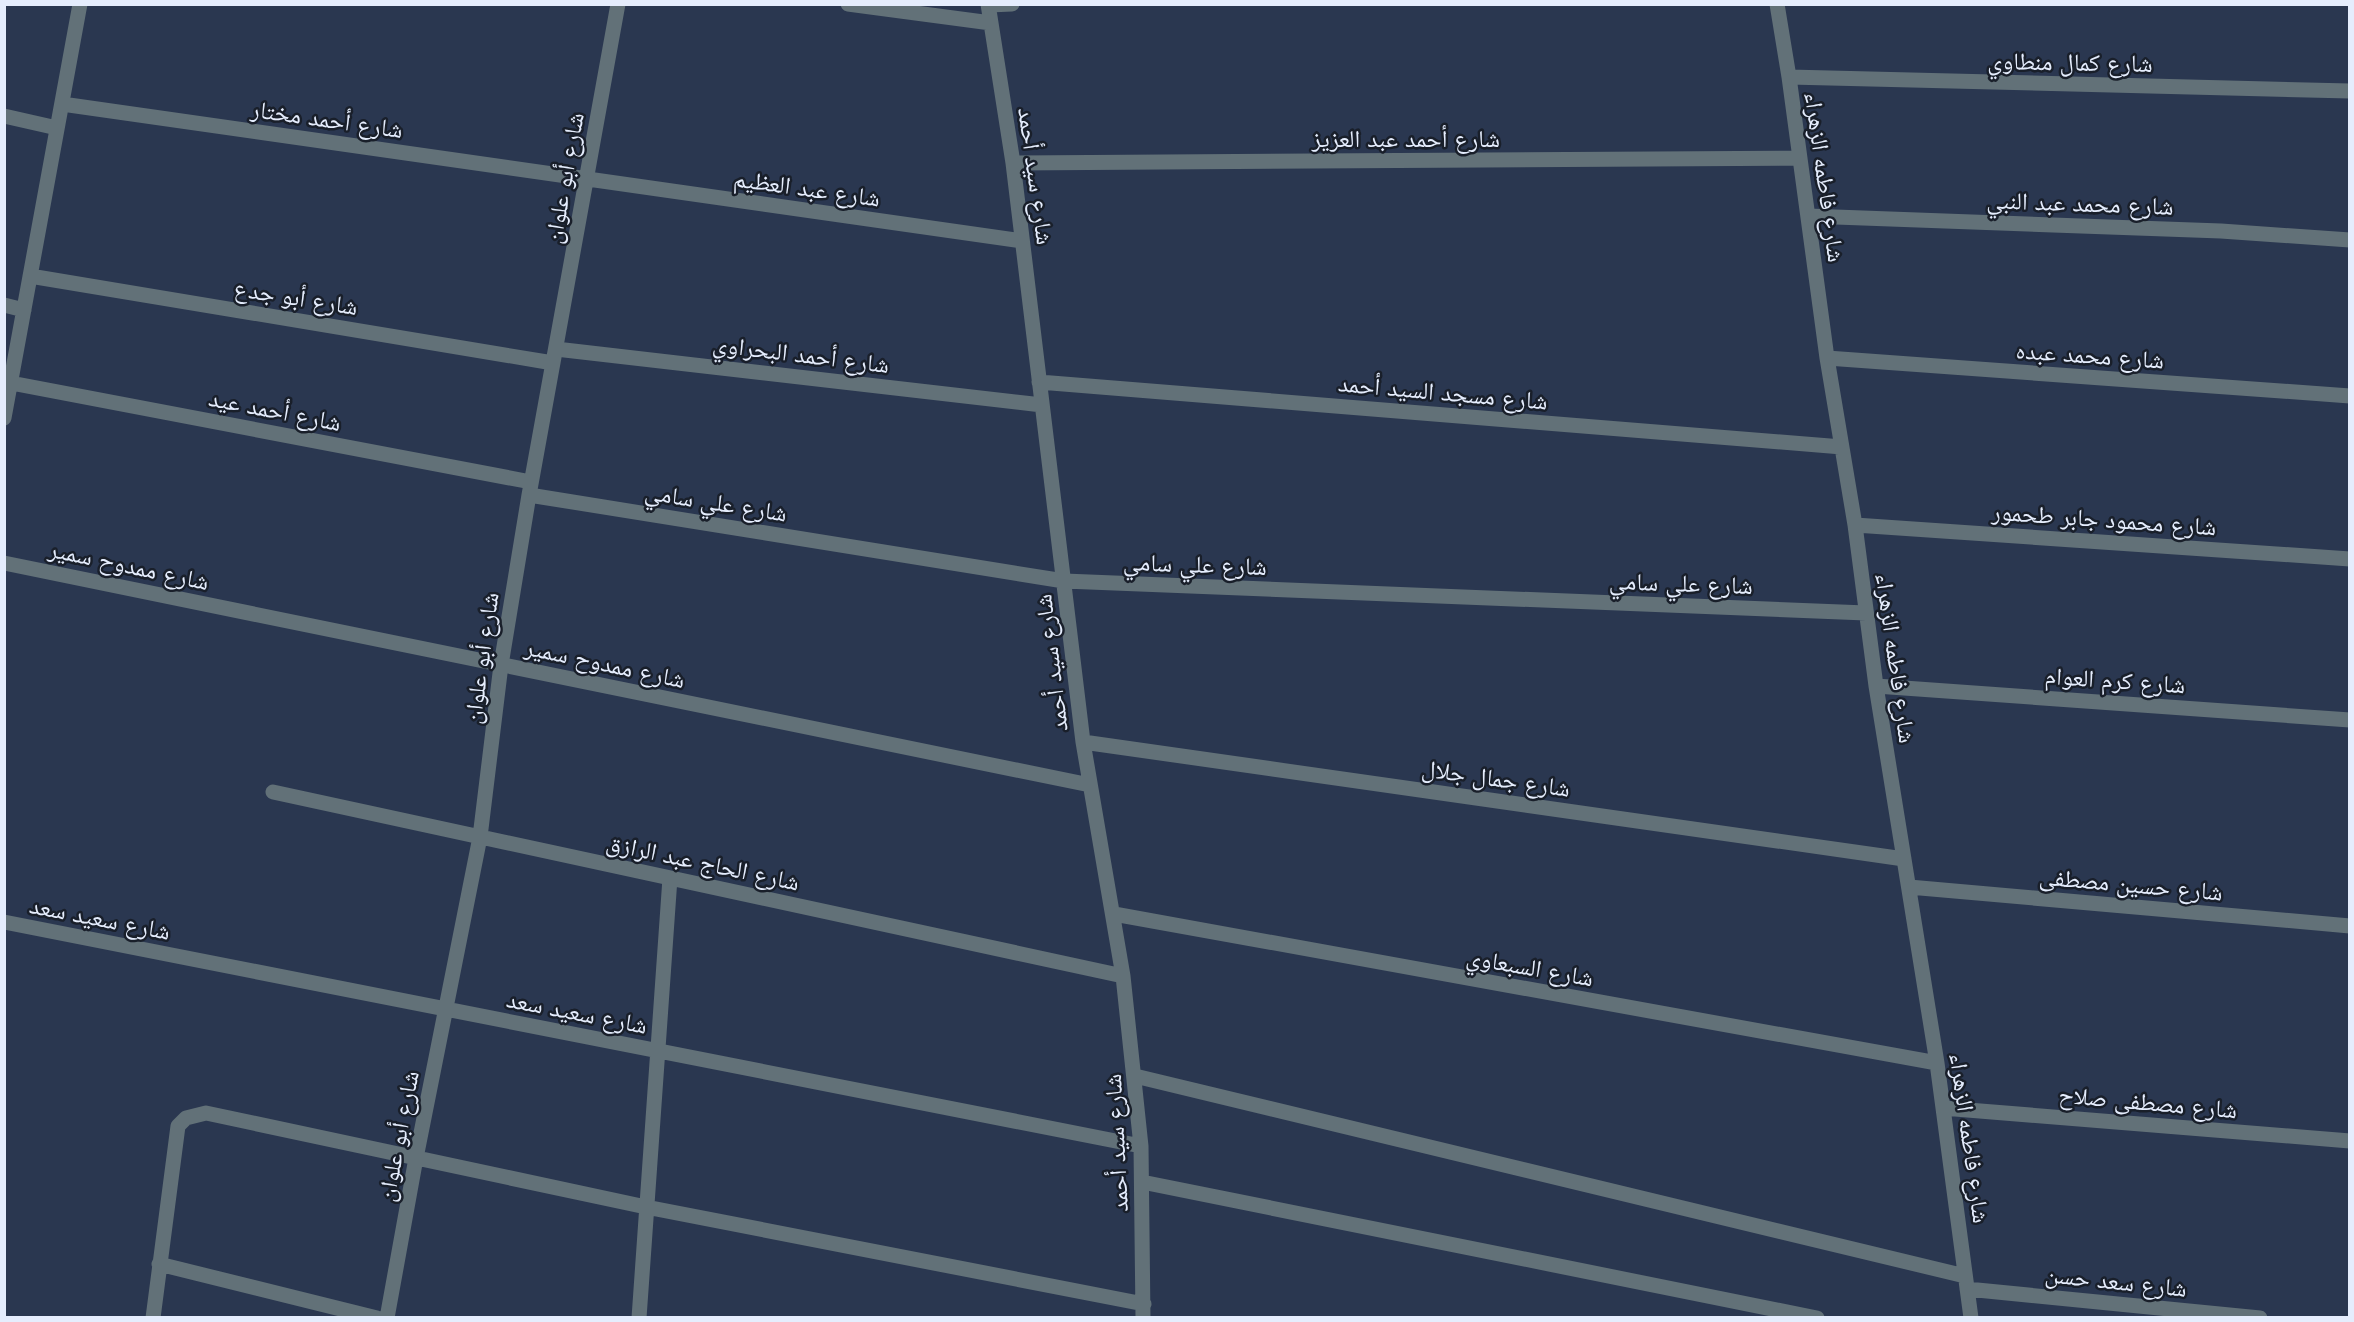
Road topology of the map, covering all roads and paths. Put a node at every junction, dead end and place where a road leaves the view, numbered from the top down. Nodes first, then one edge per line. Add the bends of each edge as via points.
1 (80, 4) edge
2 (618, 4) edge
3 (848, 4) edge
4 (1012, 4) edge
5 (1776, 4) edge
6 (988, 5) edge
7 (991, 23) junction
8 (1789, 77) junction
9 (2349, 91) edge
10 (62, 104) junction
11 (4, 116) edge
12 (57, 129) junction
13 (1800, 158) junction
14 (1013, 163) junction
15 (586, 179) junction
16 (1808, 216) junction
17 (2349, 240) edge
18 (1022, 241) junction
19 (30, 276) junction
20 (4, 305) edge
21 (24, 310) junction
22 (554, 356) junction
23 (1827, 358) junction
24 (1039, 382) junction
25 (11, 383) junction
26 (2349, 396) edge
27 (6, 399) edge
28 (1042, 405) junction
29 (4, 418) edge
30 (1842, 447) junction
31 (530, 488) junction
32 (1856, 525) junction
33 (2349, 559) edge
34 (4, 563) edge
35 (1064, 581) junction
36 (1866, 613) junction
37 (501, 665) junction
38 (1876, 686) junction
39 (2349, 720) edge
40 (1083, 742) junction
41 (1090, 785) junction
42 (273, 792) dead end
43 (480, 837) junction
44 (1904, 859) junction
45 (670, 878) junction
46 (1909, 887) junction
47 (1114, 914) junction
48 (4, 922) edge
49 (2349, 926) edge
50 (1123, 976) junction
51 (445, 1009) junction
52 (657, 1050) junction
53 (1937, 1063) junction
54 (1135, 1076) junction
55 (1943, 1108) junction
56 (2349, 1141) edge
57 (1141, 1146) junction
58 (416, 1158) junction
59 (1142, 1182) junction
60 (646, 1207) junction
61 (159, 1264) junction
62 (1966, 1282) junction
63 (1143, 1311) edge
64 (153, 1317) edge
65 (377, 1317) edge
66 (387, 1317) edge
67 (639, 1317) edge
68 (1817, 1317) edge
69 (1971, 1317) edge
70 (2260, 1317) edge

1 - 10 street
2 - 15 street, شارع أبو علوان
3 - 7 street
4 - 6 street
5 - 8 street, شارع فاطمه الزهراء
6 - 7 street, شارع سيد أحمد
7 - 14 street, شارع سيد أحمد
8 - 9 street, شارع كمال منطاوي
8 - 13 street, شارع فاطمه الزهراء
10 - 12 street
10 - 15 street, شارع أحمد مختار
11 - 12 street
12 - 19 street
13 - 14 street, شارع أحمد عبد العزيز
13 - 16 street, شارع فاطمه الزهراء
14 - 18 street, شارع سيد أحمد
15 - 18 street, شارع عبد العظيم
15 - 22 street, شارع أبو علوان
16 - 17 street, شارع محمد عبد النبي via 2221,231
16 - 23 street, شارع فاطمه الزهراء
18 - 24 street, شارع سيد أحمد
19 - 21 street
19 - 22 street, شارع أبو جدع
20 - 21 street
21 - 25 street
22 - 28 street, شارع أحمد البحراوي
22 - 31 street, شارع أبو علوان
23 - 26 street, شارع محمد عبده
23 - 30 street, شارع فاطمه الزهراء
24 - 28 street, شارع سيد أحمد
24 - 30 street, شارع مسجد السيد أحمد
25 - 27 street
25 - 31 street, شارع أحمد عيد
27 - 29 street
28 - 35 street, شارع سيد أحمد
30 - 32 street, شارع فاطمه الزهراء
31 - 35 street, شارع علي سامي
31 - 37 street, شارع أبو علوان
32 - 33 street, شارع محمود جابر طحمور
32 - 36 street, شارع فاطمه الزهراء
34 - 37 street, شارع ممدوح سمير
35 - 36 street, شارع علي سامي
35 - 40 street, شارع سيد أحمد
36 - 38 street, شارع فاطمه الزهراء
37 - 41 street, شارع ممدوح سمير
37 - 43 street, شارع أبو علوان
38 - 39 street, شارع كرم العوام
38 - 44 street, شارع فاطمه الزهراء
40 - 41 street, شارع سيد أحمد
40 - 44 street, شارع جمال جلال
41 - 47 street, شارع سيد أحمد
42 - 43 street, شارع الحاج عبد الرازق
43 - 45 street, شارع الحاج عبد الرازق
43 - 51 street, شارع أبو علوان
44 - 46 street, شارع فاطمه الزهراء
45 - 50 street, شارع الحاج عبد الرازق
45 - 52 street
46 - 49 street, شارع حسين مصطفى
46 - 53 street, شارع فاطمه الزهراء
47 - 50 street, شارع سيد أحمد
47 - 53 street, شارع السبعاوي
48 - 51 street, شارع سعيد سعد
50 - 54 street, شارع سيد أحمد
51 - 52 street, شارع سعيد سعد
51 - 58 street, شارع أبو علوان
52 - 57 street, شارع سعيد سعد
52 - 60 street
53 - 55 street, شارع فاطمه الزهراء
54 - 57 street, شارع سيد أحمد
54 - 62 street, شارع سعد حسن
55 - 56 street, شارع مصطفى صلاح
55 - 62 street, شارع فاطمه الزهراء
57 - 59 street, شارع سيد أحمد
58 - 60 street
58 - 61 street via 206,1113 186,1118 178,1126
58 - 66 street, شارع أبو علوان
59 - 63 street, شارع سيد أحمد
59 - 68 street
60 - 63 street
60 - 67 street
61 - 64 street
61 - 65 street
62 - 69 street, شارع فاطمه الزهراء
62 - 70 street, شارع سعد حسن

